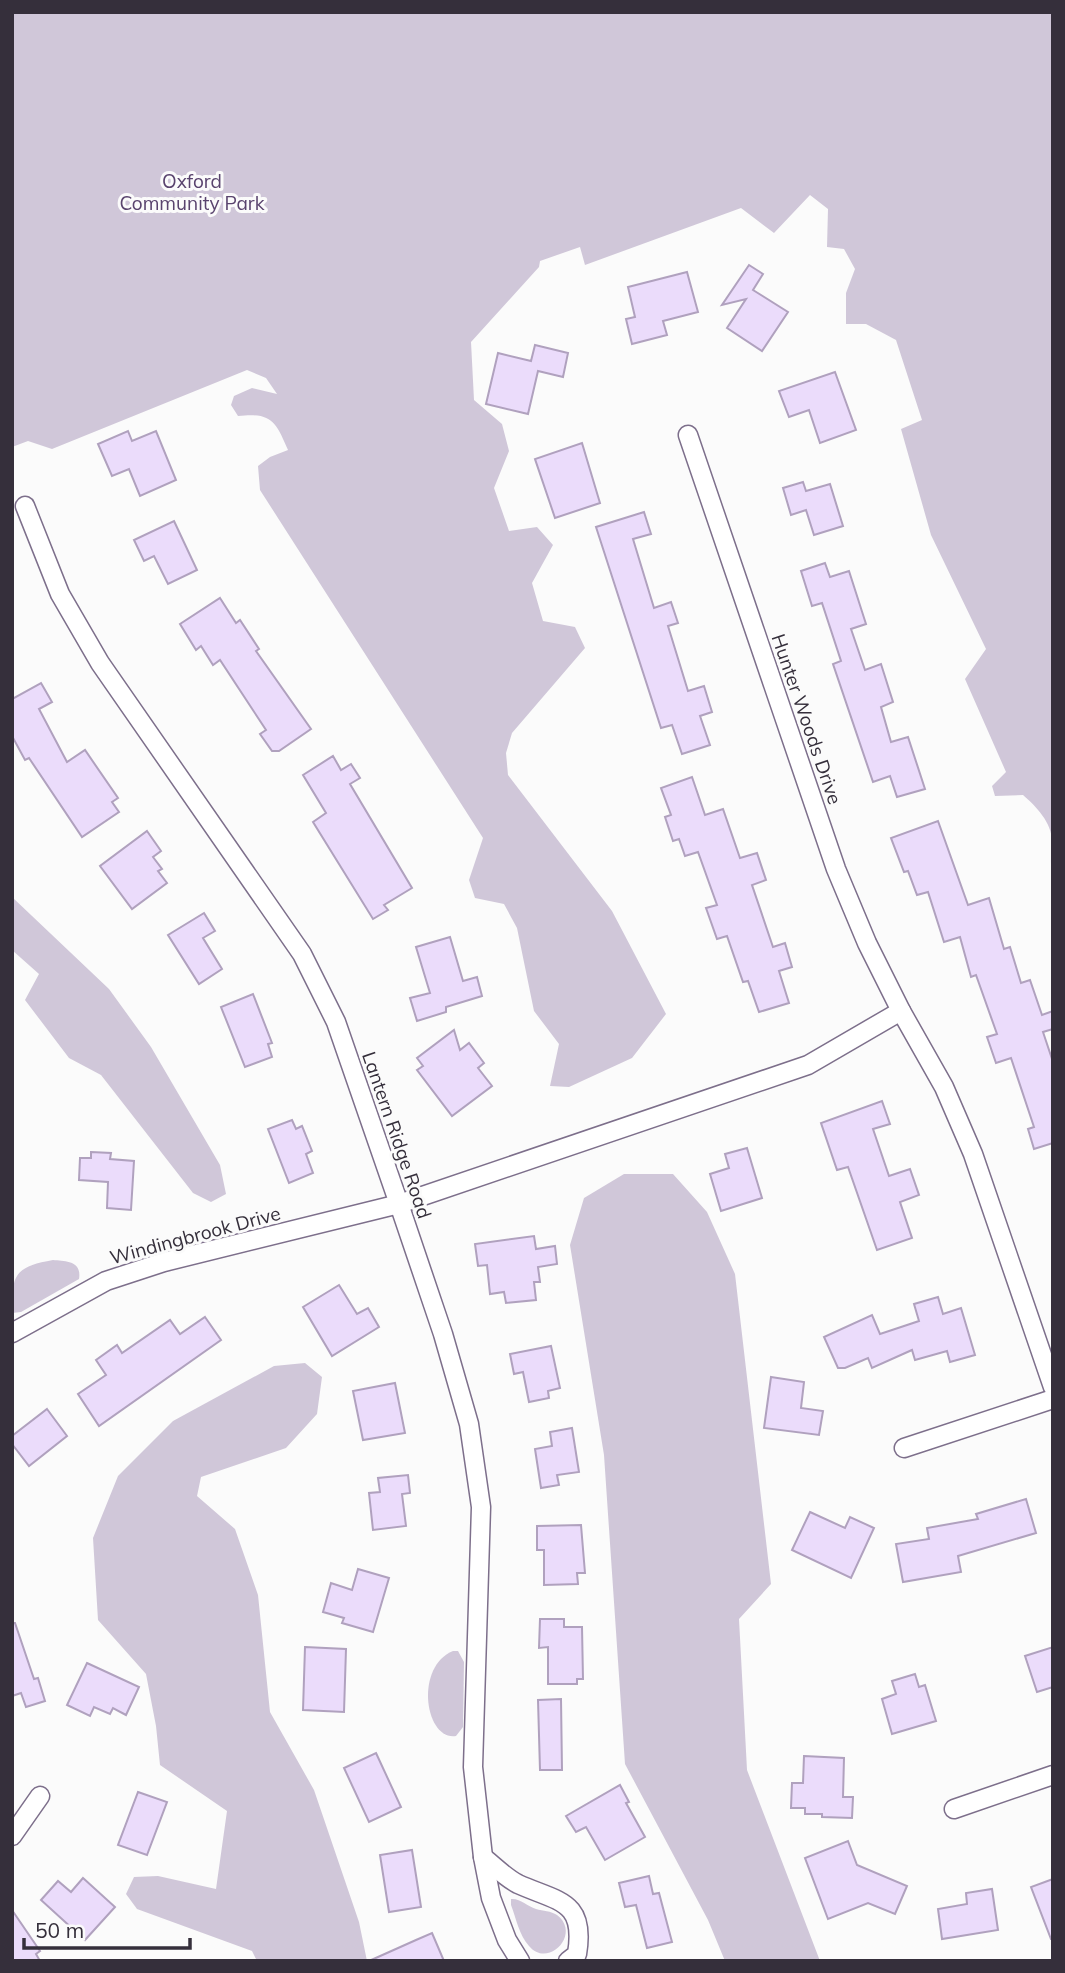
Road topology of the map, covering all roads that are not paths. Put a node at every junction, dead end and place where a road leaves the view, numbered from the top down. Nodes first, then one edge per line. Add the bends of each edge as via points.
1 (688, 435) dead end
2 (25, 506) dead end
3 (901, 1011) junction
4 (399, 1204) junction
5 (12, 1333) edge
6 (1053, 1387) edge
7 (1053, 1399) edge
8 (904, 1448) dead end
9 (1053, 1775) edge
10 (40, 1796) dead end
11 (954, 1809) dead end
12 (12, 1836) edge
13 (483, 1857) junction
14 (520, 1961) edge
15 (568, 1961) edge

1 - 3 street, Hunter Woods Drive via 836,869
2 - 4 street, Lantern Ridge Road via 60,594 100,663 302,954 336,1023
3 - 4 street via 808,1065
3 - 6 street, Hunter Woods Drive via 944,1087 973,1154
4 - 5 street, Windingbrook Drive via 117,1277
4 - 13 street, Lantern Ridge Road via 469,1424 481,1507 473,1767
7 - 8 street
9 - 11 street
10 - 12 street
13 - 14 street, Lantern Ridge Road via 491,1898
13 - 15 street via 516,1882 559,1899 574,1912 580,1933 577,1954

